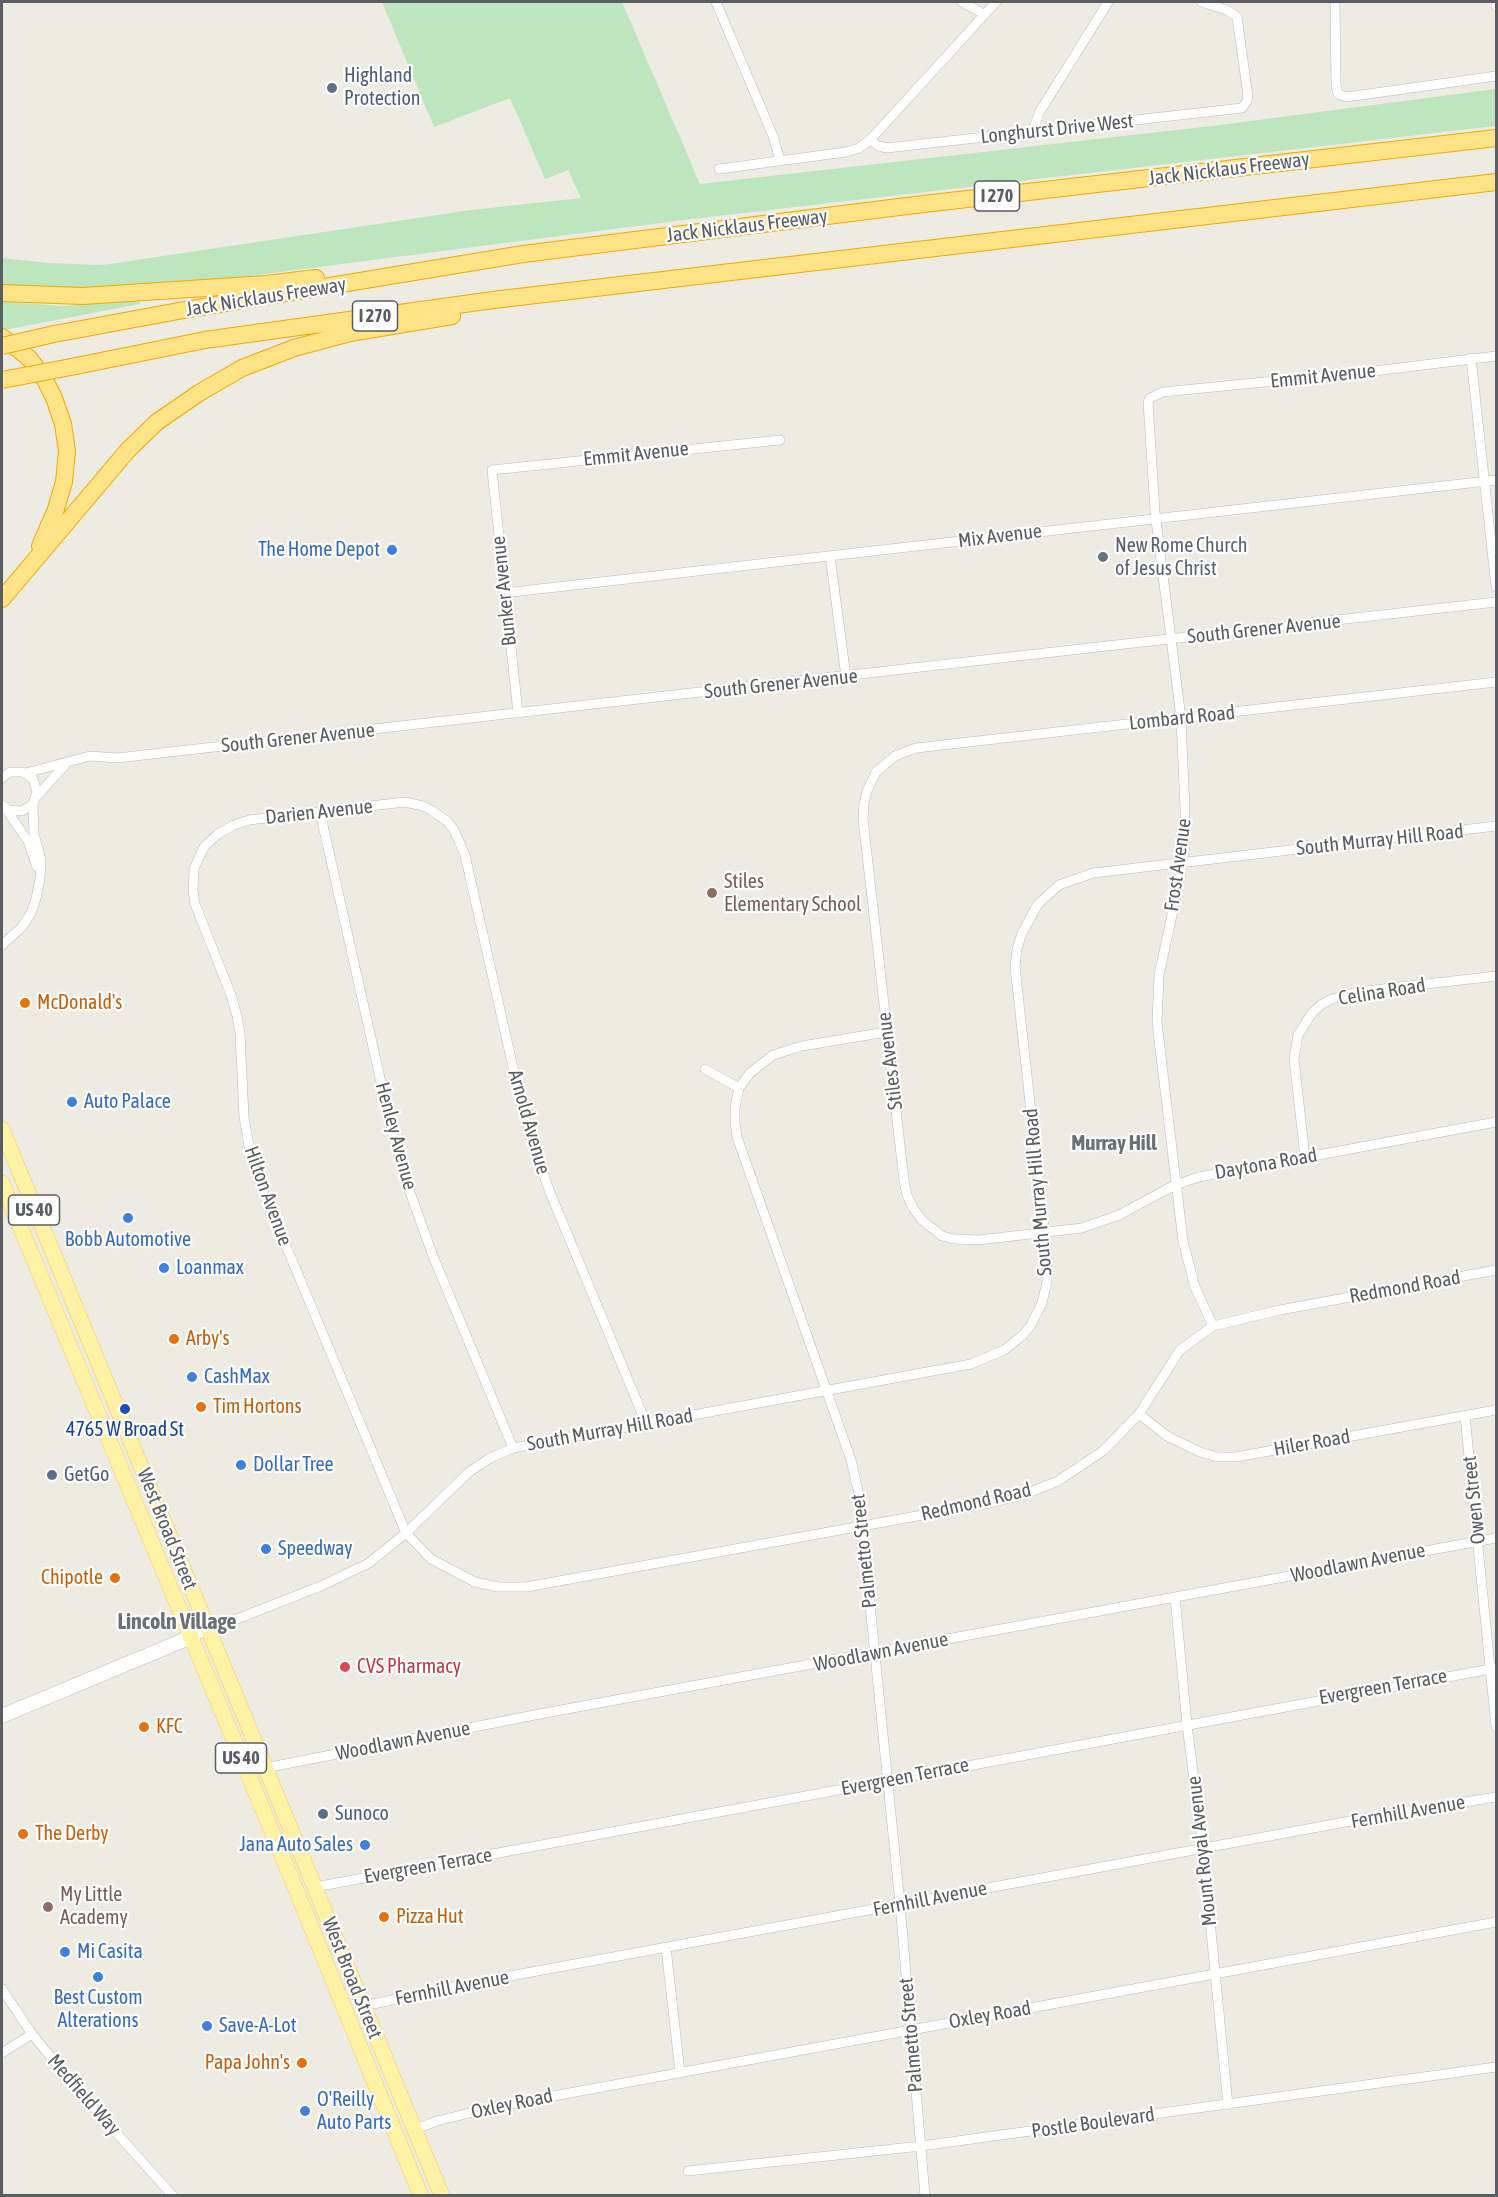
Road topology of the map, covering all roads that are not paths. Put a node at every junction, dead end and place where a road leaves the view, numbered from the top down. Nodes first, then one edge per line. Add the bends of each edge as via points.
1 (716, 2) edge
2 (962, 2) edge
3 (996, 2) edge
4 (1108, 2) edge
5 (1201, 2) edge
6 (1335, 2) edge
7 (984, 14) junction
8 (1497, 76) edge
9 (1033, 131) junction
10 (1497, 138) edge
11 (870, 140) junction
12 (780, 160) junction
13 (719, 169) dead end
14 (1497, 182) edge
15 (523, 254) junction
16 (681, 278) junction
17 (2, 293) edge
18 (2, 337) edge
19 (2, 346) edge
20 (1497, 356) edge
21 (1471, 358) junction
22 (2, 380) edge
23 (1150, 398) joint
24 (780, 440) dead end
25 (492, 470) joint
26 (1497, 480) edge
27 (1484, 482) junction
28 (1156, 518) junction
29 (830, 556) junction
30 (29, 568) junction
31 (1497, 588) edge
32 (504, 593) junction
33 (2, 599) edge
34 (1497, 602) edge
35 (1170, 639) junction
36 (846, 677) junction
37 (1497, 682) edge
38 (518, 713) junction
39 (1181, 718) junction
40 (67, 763) junction
41 (876, 772) joint
42 (26, 773) junction
43 (2, 776) edge
44 (35, 800) junction
45 (3, 806) edge
46 (320, 812) junction
47 (439, 816) joint
48 (1497, 826) edge
49 (204, 847) joint
50 (1182, 863) junction
51 (40, 878) junction
52 (2, 945) edge
53 (1497, 976) edge
54 (886, 1032) junction
55 (705, 1069) dead end
56 (739, 1088) junction
57 (1497, 1122) edge
58 (2, 1129) edge
59 (1305, 1157) junction
60 (2, 1182) edge
61 (1175, 1185) junction
62 (1044, 1233) junction
63 (1497, 1270) edge
64 (68, 1290) junction
65 (48, 1295) junction
66 (1213, 1326) junction
67 (105, 1380) junction
68 (827, 1391) junction
69 (1497, 1410) edge
70 (1139, 1414) junction
71 (1465, 1416) junction
72 (646, 1423) junction
73 (513, 1448) junction
74 (863, 1525) junction
75 (406, 1533) junction
76 (1497, 1538) edge
77 (1478, 1541) junction
78 (1175, 1597) junction
79 (209, 1631) junction
80 (191, 1637) junction
81 (875, 1653) junction
82 (1494, 1668) edge
83 (2, 1716) edge
84 (1187, 1725) junction
85 (1497, 1727) edge
86 (265, 1768) junction
87 (887, 1780) junction
88 (1497, 1797) edge
89 (1203, 1849) junction
90 (291, 1878) junction
91 (315, 1887) junction
92 (900, 1904) junction
93 (1497, 1922) edge
94 (666, 1948) junction
95 (1215, 1974) junction
96 (2, 1989) edge
97 (364, 2006) junction
98 (911, 2030) junction
99 (32, 2034) junction
100 (2, 2053) edge
101 (1497, 2067) edge
102 (681, 2072) junction
103 (1228, 2104) junction
104 (391, 2123) junction
105 (415, 2129) junction
106 (921, 2146) junction
107 (688, 2171) dead end
108 (173, 2196) edge
109 (421, 2196) edge
110 (435, 2196) edge
111 (442, 2196) edge
112 (925, 2196) edge

1 - 12 street
2 - 7 street
3 - 7 street
4 - 9 street via 1039,113
5 - 9 street, Longhurst Drive West via 1234,13 1238,22 1248,96 1245,106
6 - 8 street via 1338,94 1346,97
7 - 11 street
9 - 11 street, Longhurst Drive West via 887,148
10 - 15 highway, Jack Nicklaus Freeway / I 270
11 - 12 street via 846,152
12 - 13 street
14 - 16 highway, Jack Nicklaus Freeway / I 270
15 - 17 highway via 266,284 83,296
15 - 19 highway, Jack Nicklaus Freeway / I 270, bridge via 184,310
16 - 22 highway, Jack Nicklaus Freeway / I 270, bridge via 205,340
16 - 30 highway via 350,333 242,368 157,422 128,450
18 - 30 highway via 29,358 44,378 60,416 67,452 56,509
20 - 21 street, Emmit Avenue
21 - 23 street, Emmit Avenue via 1163,392
21 - 27 street
23 - 28 street, Frost Avenue
24 - 25 street, Emmit Avenue
25 - 32 street, Bunker Avenue
26 - 27 street, Mix Avenue
27 - 28 street, Mix Avenue
27 - 31 street
28 - 29 street, Mix Avenue
28 - 35 street, Frost Avenue
29 - 32 street, Mix Avenue
29 - 36 street
30 - 33 highway
32 - 38 street, Bunker Avenue
34 - 35 street, South Grener Avenue
35 - 36 street, South Grener Avenue
35 - 39 street, Frost Avenue
36 - 38 street, South Grener Avenue
37 - 39 street, Lombard Road
38 - 40 street, South Grener Avenue via 116,758 90,756
39 - 41 street, Lombard Road via 931,745 905,751
39 - 50 street, Frost Avenue via 1185,810
40 - 42 street, South Grener Avenue
40 - 44 street
41 - 54 street, Stiles Avenue via 867,791 863,819
42 - 43 street, South Grener Avenue via 16,771
42 - 44 street via 36,785
44 - 45 street via 22,811
44 - 51 street via 34,834 41,860
45 - 51 street via 28,841
46 - 47 street, Darien Avenue via 405,802 423,806
46 - 49 street, Darien Avenue via 243,821 218,834
46 - 73 street, Henley Avenue via 394,1140 433,1256
47 - 72 street, Arnold Avenue via 454,830 465,855 522,1107 542,1170
48 - 50 street, South Murray Hill Road
49 - 75 street, Hilton Avenue via 194,869 194,897 237,1016 243,1115 251,1157
50 - 61 street, Frost Avenue via 1156,999
50 - 62 street, South Murray Hill Road via 1093,873 1068,881 1038,904 1022,933 1015,967
51 - 52 street via 31,913
53 - 59 street, Celina Road via 1350,993 1322,1004 1312,1013 1298,1035 1294,1059
54 - 56 street via 802,1046 773,1055 750,1073
54 - 62 street, Stiles Avenue via 906,1188 922,1220 942,1236 954,1239
55 - 56 street
56 - 68 street, Palmetto Street via 735,1107 737,1137
57 - 59 street, Daytona Road
58 - 64 main road, West Broad Street / US 40
59 - 61 street, Daytona Road
60 - 64 main road via 10,1185 19,1201 54,1278
60 - 65 main road, West Broad Street / US 40
61 - 62 street, Daytona Road via 1103,1222
61 - 66 street, Frost Avenue via 1187,1264
62 - 68 street, South Murray Hill Road via 1047,1269 1042,1304 1031,1325 1014,1343 971,1364
63 - 66 street, Redmond Road
64 - 67 main road, West Broad Street / US 40
65 - 67 main road via 62,1303 86,1357
65 - 80 main road, West Broad Street / US 40
66 - 70 street, Redmond Road via 1180,1350
67 - 79 main road, West Broad Street / US 40
68 - 72 street, South Murray Hill Road
68 - 74 street, Palmetto Street via 851,1460
69 - 71 street, Hiler Road
70 - 71 street, Hiler Road via 1167,1436 1217,1457
70 - 74 street, Redmond Road via 1094,1458 1041,1488 994,1502
71 - 77 street, Owen Street
72 - 73 street, South Murray Hill Road
73 - 75 street, South Murray Hill Road via 469,1472
74 - 75 street, Redmond Road via 513,1587 482,1584 459,1575 431,1559
74 - 81 street, Palmetto Street
75 - 79 street, South Murray Hill Road via 356,1570
76 - 77 street, Woodlawn Avenue
77 - 78 street, Woodlawn Avenue
77 - 82 street, Owen Street
78 - 81 street, Woodlawn Avenue
78 - 84 street, Mount Royal Avenue
79 - 80 street, South Murray Hill Road
79 - 86 main road, West Broad Street / US 40
80 - 83 street
80 - 90 main road, West Broad Street / US 40
81 - 86 street, Woodlawn Avenue
81 - 87 street, Palmetto Street
82 - 84 street, Evergreen Terrace
82 - 85 street, Owen Street
84 - 87 street, Evergreen Terrace
84 - 89 street, Mount Royal Avenue
86 - 91 main road, West Broad Street / US 40
87 - 91 street, Evergreen Terrace
87 - 92 street, Palmetto Street
88 - 89 street, Fernhill Avenue
89 - 92 street, Fernhill Avenue
89 - 95 street, Mount Royal Avenue
90 - 97 main road via 305,1890 350,1994
90 - 104 main road, West Broad Street / US 40
91 - 97 main road, West Broad Street / US 40
92 - 94 street, Fernhill Avenue
92 - 98 street, Palmetto Street
93 - 95 street, Oxley Road
94 - 97 street, Fernhill Avenue
94 - 102 street
95 - 98 street, Oxley Road
95 - 103 street, Mount Royal Avenue
96 - 99 street, Medfield Way
97 - 105 main road, West Broad Street / US 40
98 - 102 street, Oxley Road
98 - 106 street, Palmetto Street
99 - 100 street
99 - 108 street, Medfield Way
101 - 103 street, Postle Boulevard
102 - 105 street, Oxley Road via 494,2107
103 - 106 street, Postle Boulevard
104 - 109 main road, West Broad Street / US 40
104 - 110 main road via 403,2131
105 - 111 main road, West Broad Street / US 40
106 - 107 street, Postle Boulevard
106 - 112 street, Palmetto Street

